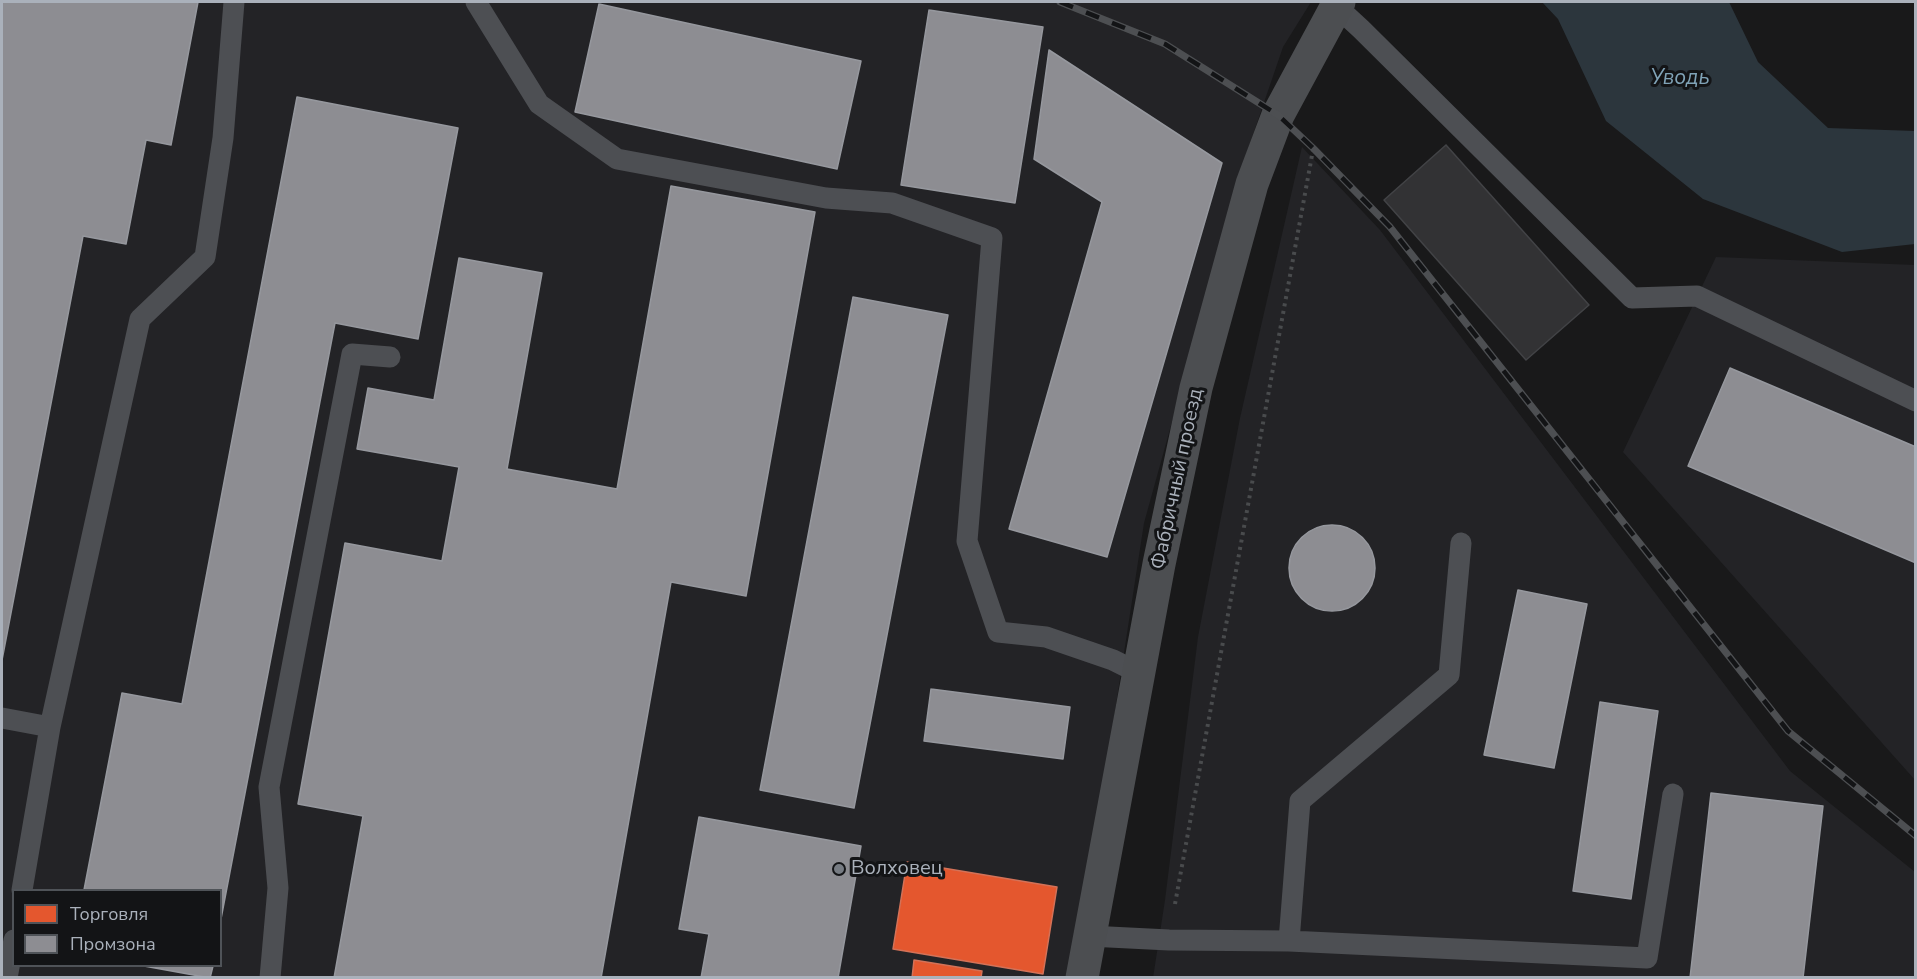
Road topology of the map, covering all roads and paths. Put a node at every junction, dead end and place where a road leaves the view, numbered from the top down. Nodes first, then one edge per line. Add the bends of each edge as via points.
1 (234, 2) edge
2 (477, 2) edge
3 (1337, 3) edge
4 (1313, 148) dead end
5 (390, 357) dead end
6 (1916, 401) edge
7 (1461, 543) dead end
8 (1139, 673) junction
9 (2, 718) edge
10 (50, 727) junction
11 (1673, 794) dead end
12 (22, 889) edge
13 (1089, 936) junction
14 (1169, 940) junction
15 (1289, 941) junction
16 (12, 951) edge
17 (7, 978) edge
18 (270, 978) edge
19 (1082, 978) edge

1 - 10 lane via 223,138 204,257 140,319
2 - 8 lane via 538,104 617,159 826,198 892,203 992,238 967,541 998,632 1047,637
3 - 6 lane via 1632,298 1697,296
3 - 8 main road, Фабричный проезд via 1278,115 1252,184 1196,388
4 - 14 path
5 - 18 lane via 352,354 268,787 278,888
7 - 15 lane via 1449,675 1300,801
8 - 13 main road, Фабричный проезд
9 - 10 lane
10 - 12 lane
11 - 15 lane via 1647,958
13 - 14 lane
13 - 19 main road, Фабричный проезд
14 - 15 lane
16 - 17 lane

